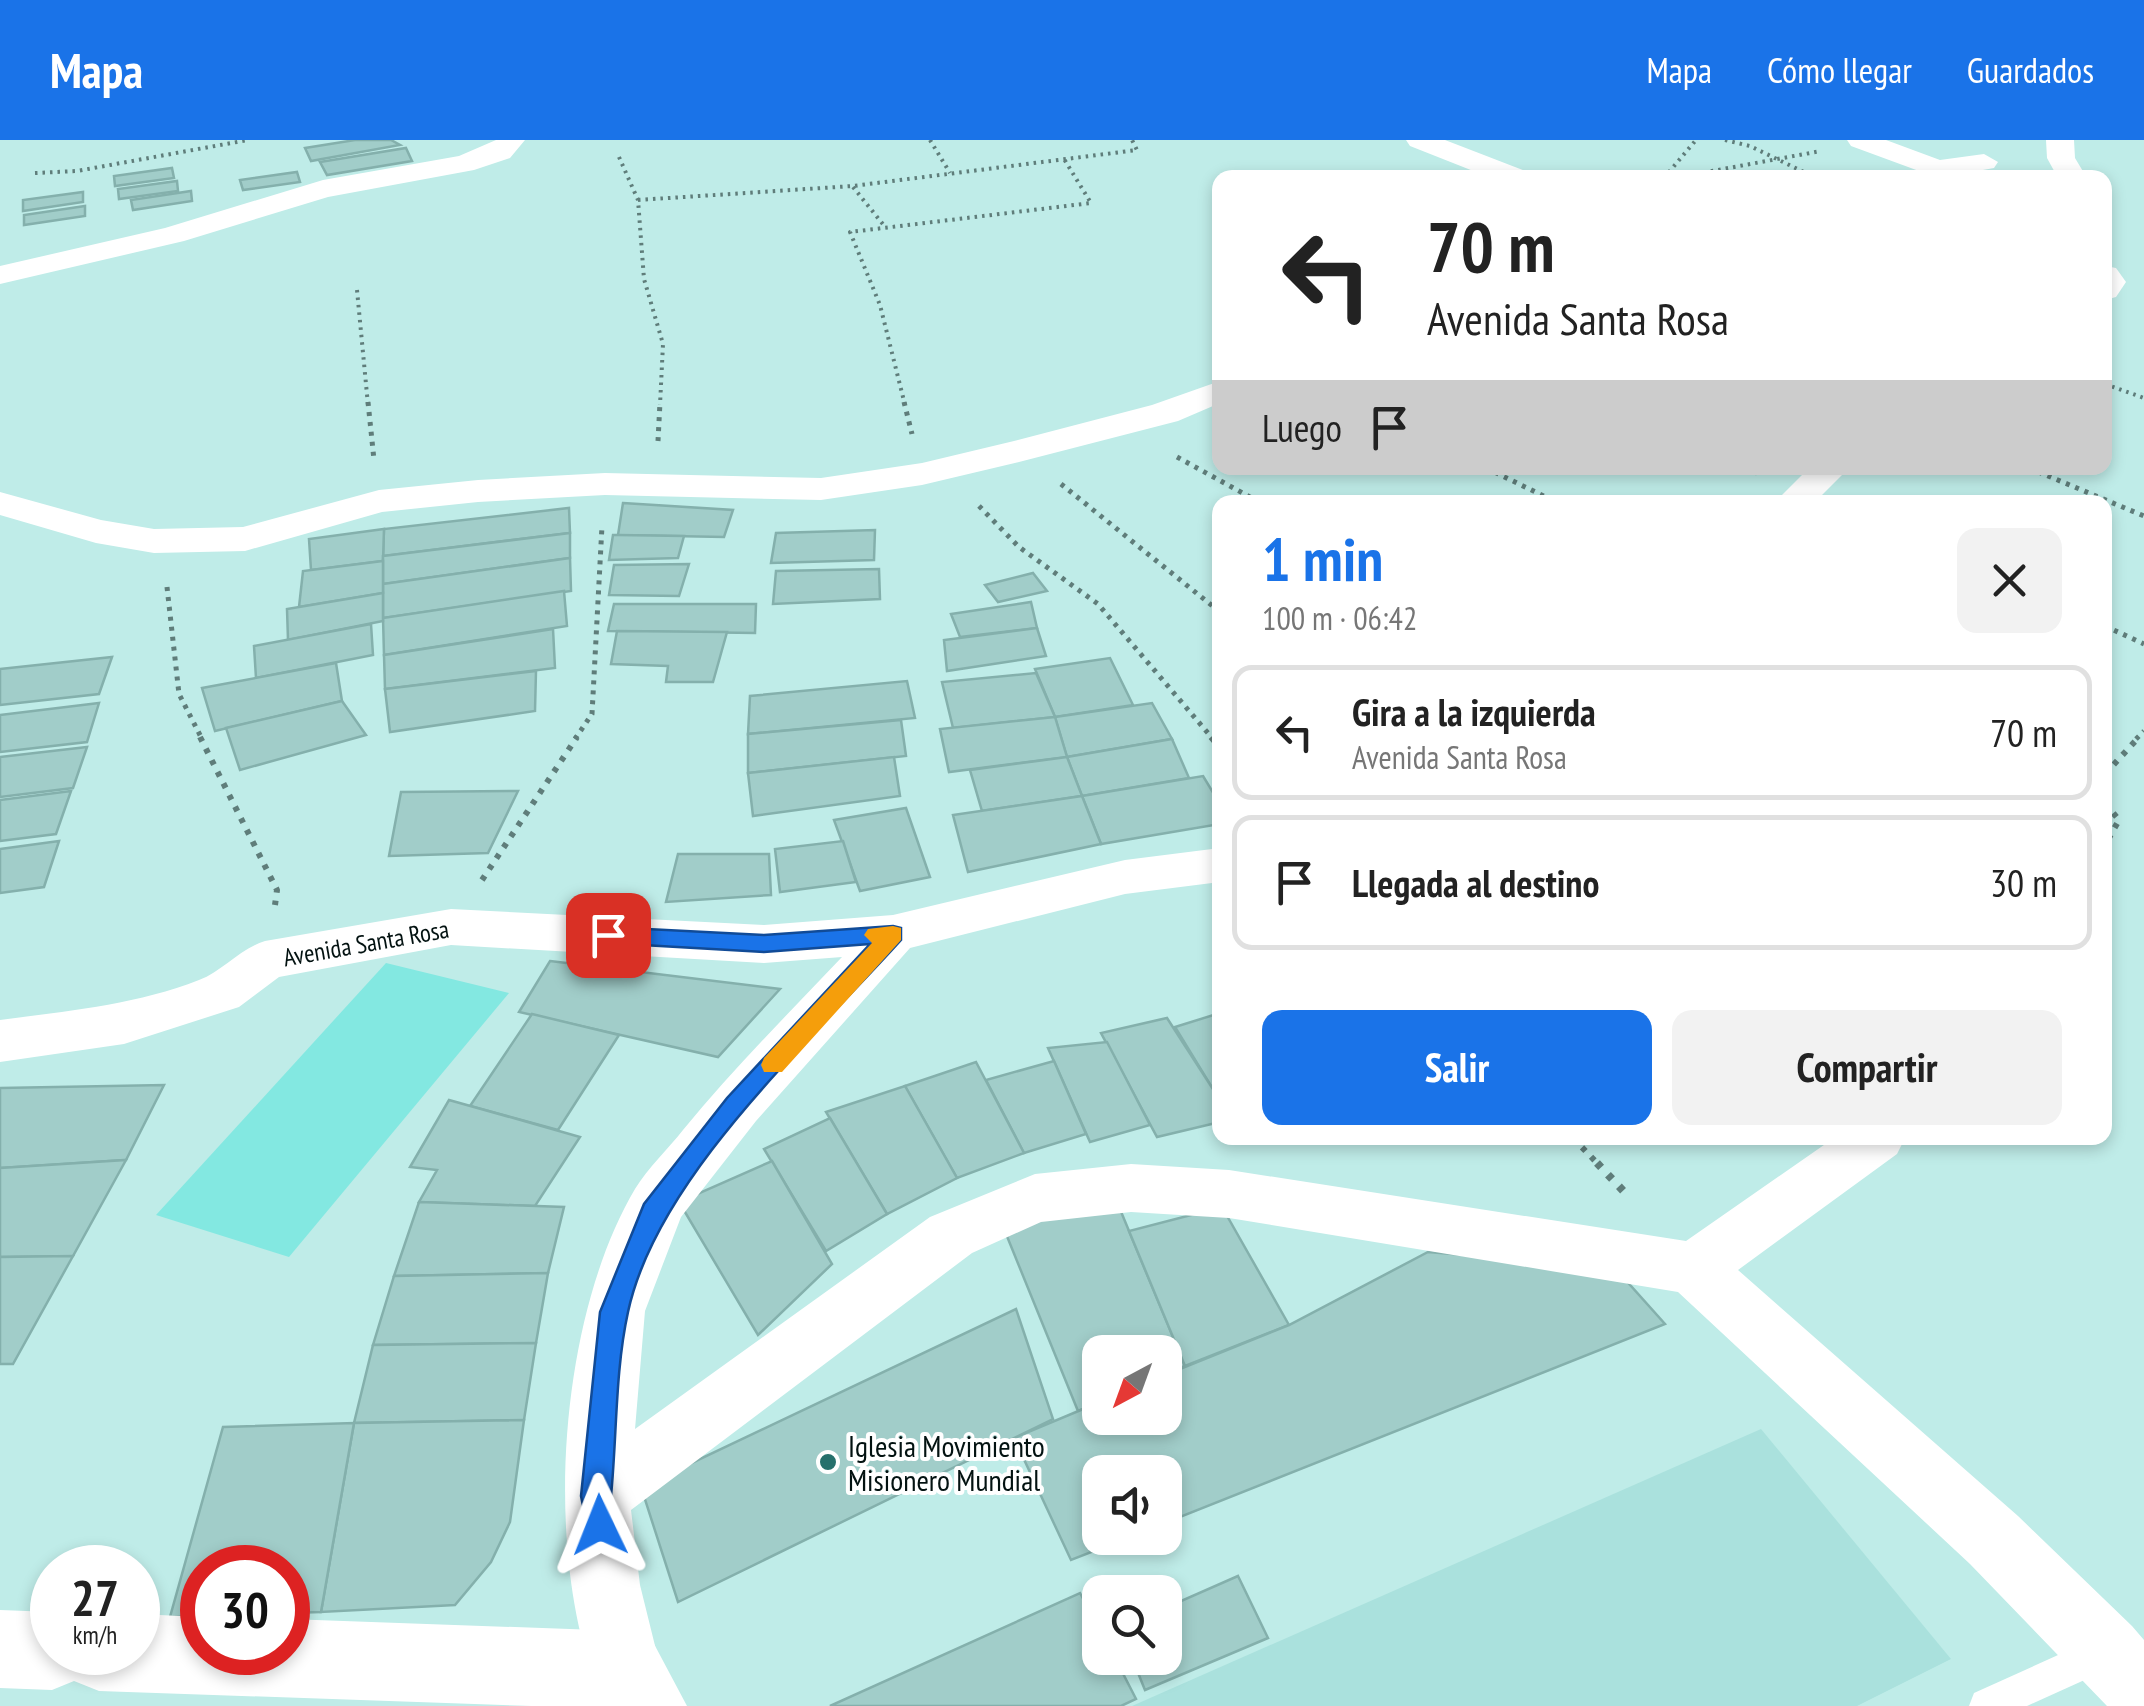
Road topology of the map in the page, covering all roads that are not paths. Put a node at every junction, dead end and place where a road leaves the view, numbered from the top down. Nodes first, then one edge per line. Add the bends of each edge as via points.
1 (511, 140) edge
2 (1420, 140) edge
3 (1953, 140) edge
4 (2060, 140) edge
5 (1864, 142) edge
6 (1497, 170) edge
7 (1995, 170) edge
8 (2068, 170) edge
9 (0, 275) edge
10 (1212, 394) edge
11 (1823, 475) edge
12 (1801, 495) edge
13 (0, 504) edge
14 (1212, 866) edge
15 (893, 934) junction
16 (0, 1041) edge
17 (1867, 1145) edge
18 (1694, 1268) junction
19 (596, 1496) junction
20 (0, 1649) edge
21 (30, 1650) edge
22 (160, 1656) edge
23 (2126, 1673) edge
24 (636, 1688) edge
25 (1987, 1706) edge

1 - 9 street via 500,152 464,164 322,189 173,235
2 - 6 street
3 - 7 street
4 - 8 street
5 - 7 street via 1938,169
10 - 13 street via 1019,451 821,489 605,484 379,501 245,538 162,540 96,531
11 - 12 street
14 - 15 street, Avenida Santa Rosa via 1125,878
15 - 16 street, Avenida Santa Rosa via 764,944 451,927 265,960 221,993 124,1024
15 - 19 street via 736,1106 657,1204 614,1312
17 - 18 street
18 - 19 street via 1229,1194 1131,1188 1035,1198 951,1235
18 - 23 street via 1994,1540
19 - 24 street via 606,1585
20 - 21 street
22 - 24 street
23 - 25 lane

